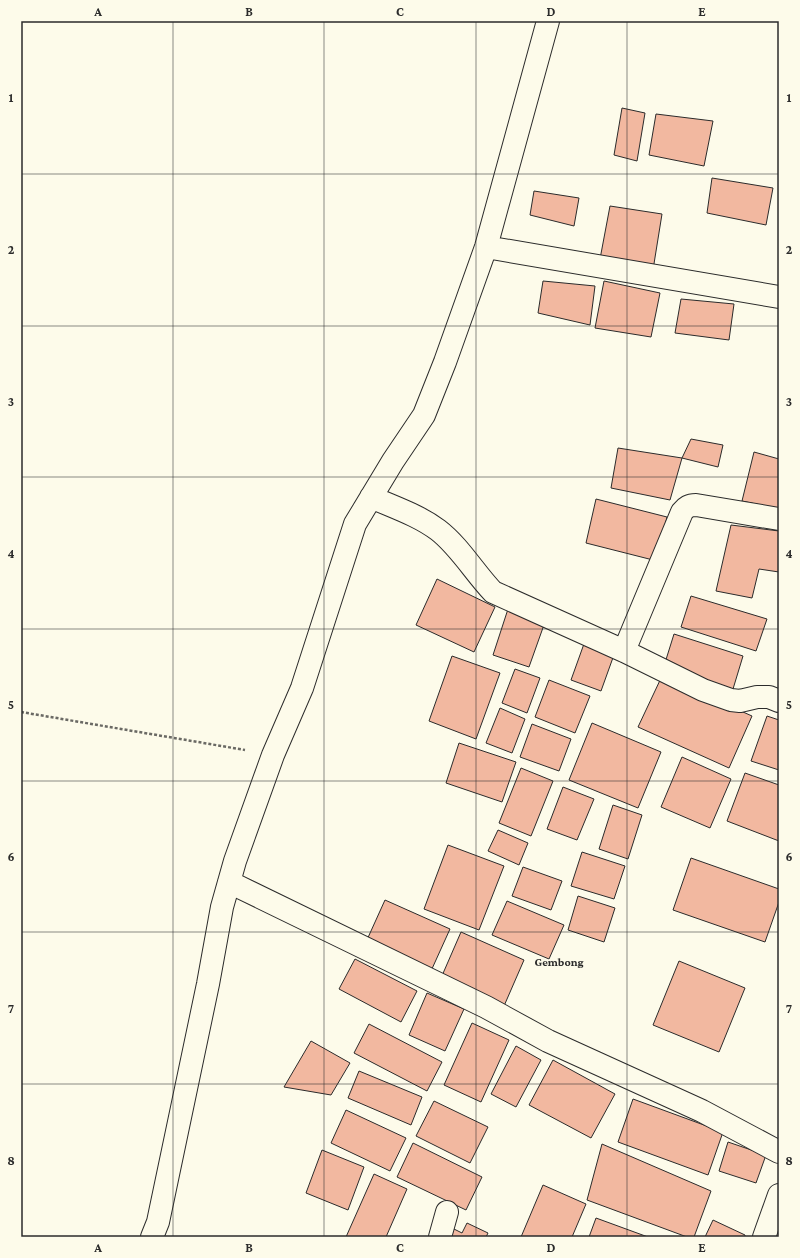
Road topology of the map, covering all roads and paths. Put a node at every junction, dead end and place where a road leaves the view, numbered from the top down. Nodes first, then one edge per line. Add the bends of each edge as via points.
1 (548, 21) edge
2 (486, 247) junction
3 (779, 297) edge
4 (371, 497) junction
5 (779, 519) edge
6 (624, 651) junction
7 (779, 701) edge
8 (21, 712) edge
9 (273, 755) junction
10 (229, 882) junction
11 (779, 1152) edge
12 (779, 1195) edge
13 (447, 1212) dead end
14 (152, 1237) edge
15 (440, 1237) edge
16 (764, 1237) edge

1 - 2 street
2 - 3 street
2 - 4 street via 424,415
4 - 6 street via 439,530 493,592
4 - 9 street via 355,524 302,688
5 - 6 street via 696,505 686,507
6 - 7 street via 703,690 730,700 740,701 757,696
8 - 9 path
9 - 10 street
10 - 11 street via 486,1007 548,1041 702,1111
10 - 14 street via 158,1222
12 - 16 street
13 - 15 street

